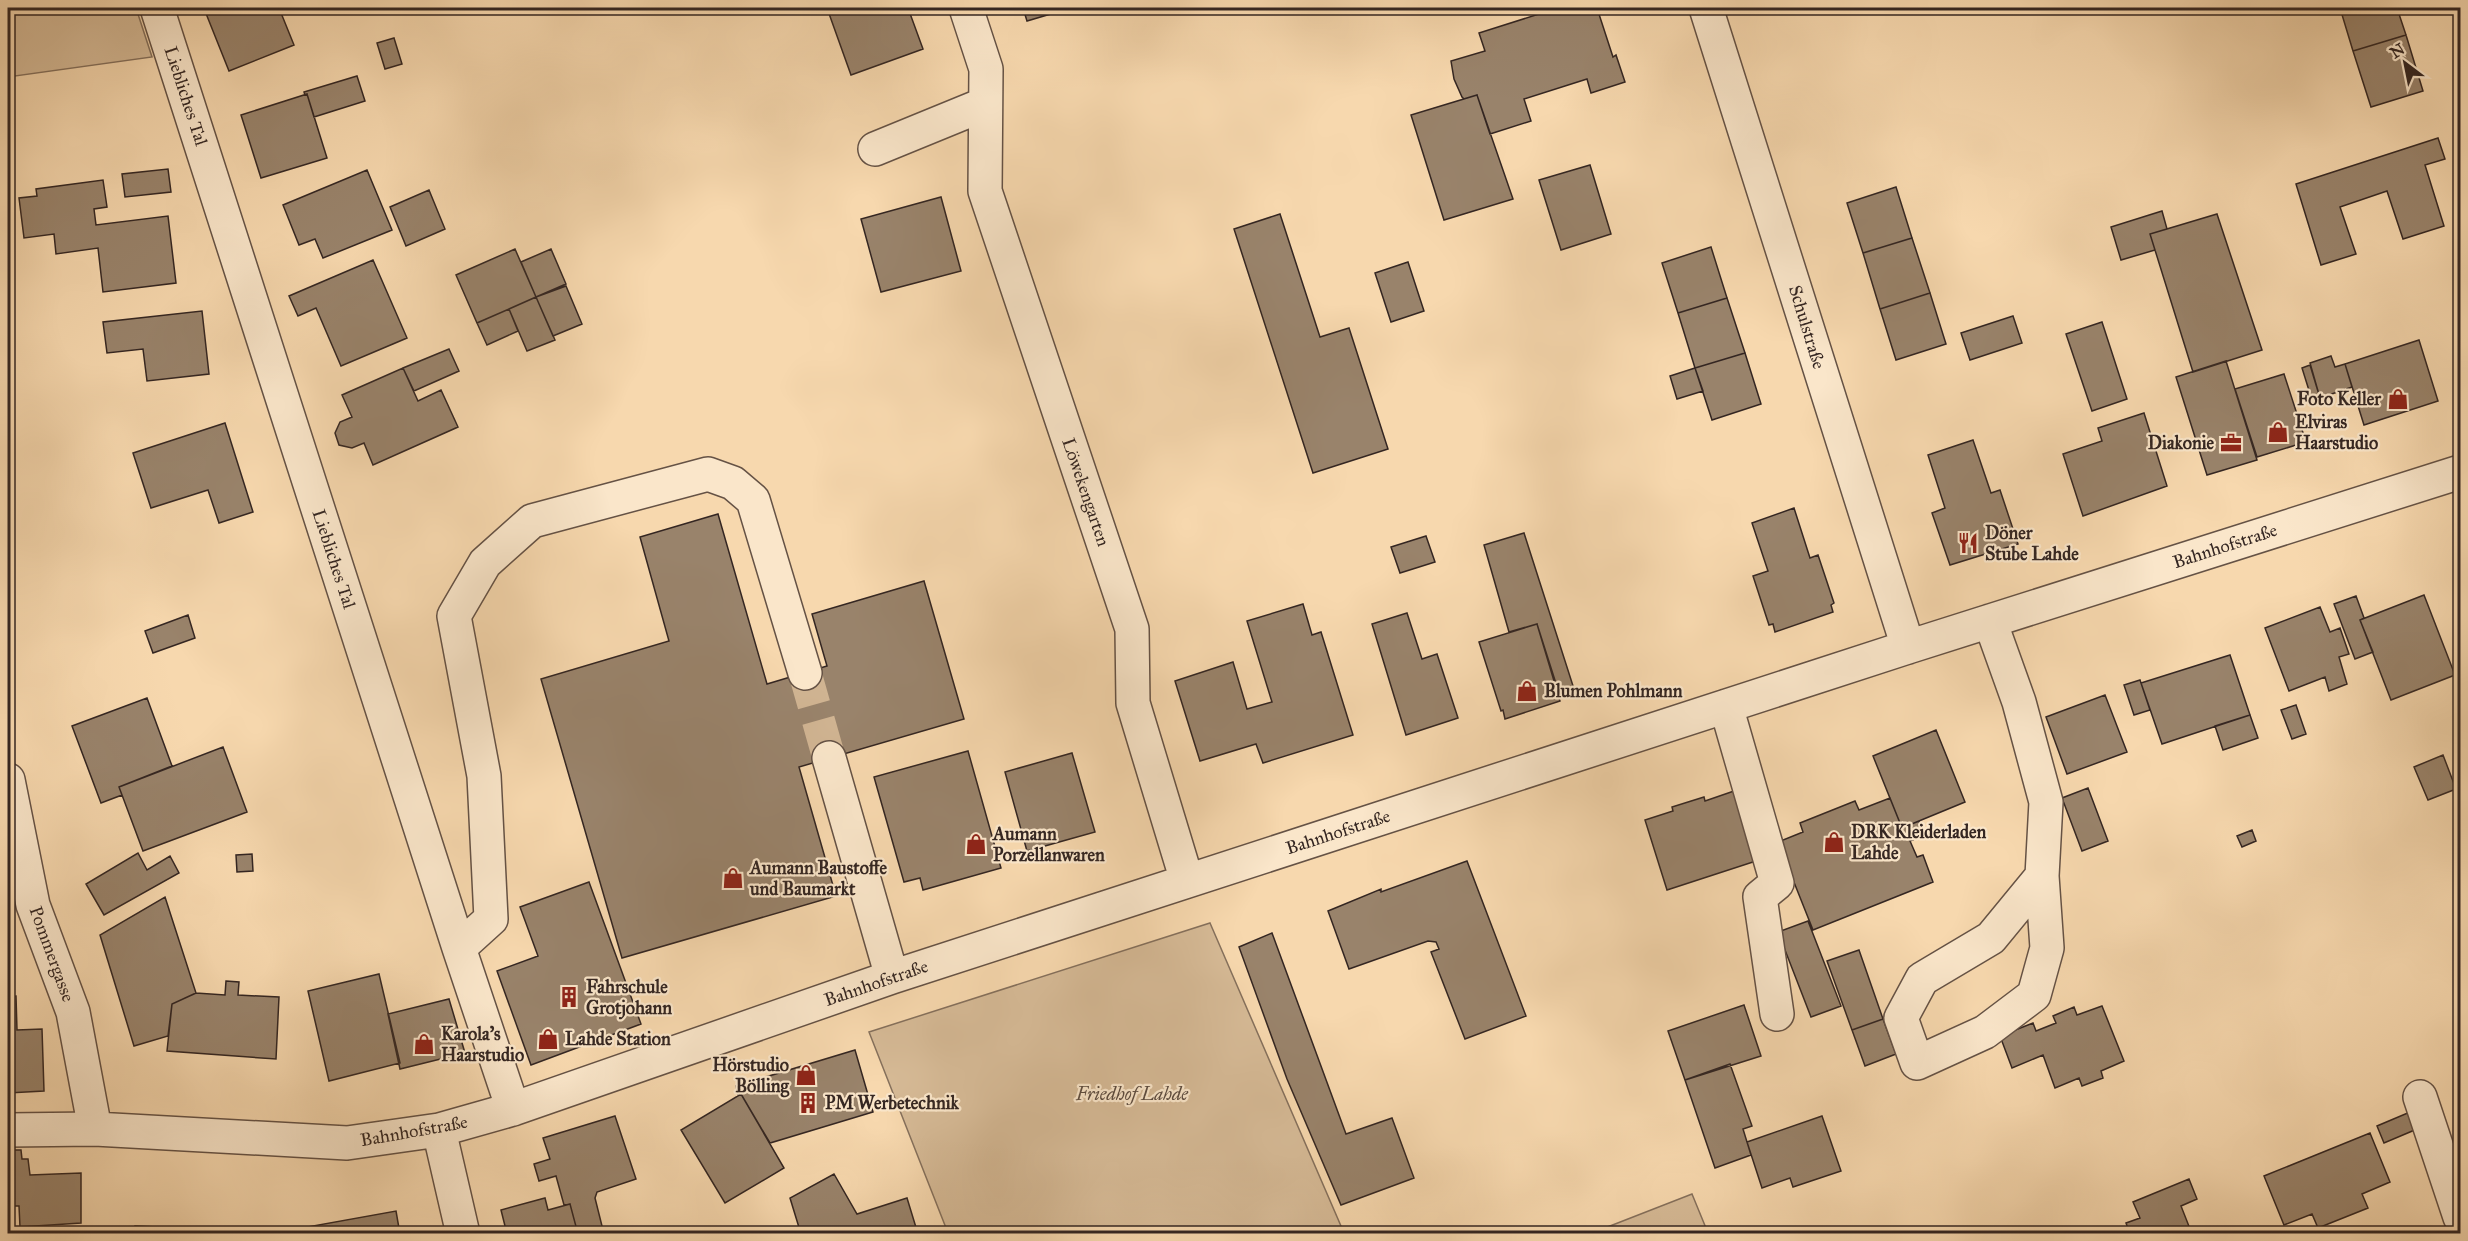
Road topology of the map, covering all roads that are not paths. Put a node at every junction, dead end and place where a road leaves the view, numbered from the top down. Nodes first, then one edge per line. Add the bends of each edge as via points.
1 (157, 8) edge
2 (966, 8) edge
3 (1707, 8) edge
4 (985, 104) junction
5 (875, 149) dead end
6 (2460, 472) edge
7 (1990, 621) junction
8 (1908, 647) junction
9 (805, 673) tunnel mouth
10 (1726, 706) junction
11 (829, 758) tunnel mouth
12 (8, 780) edge
13 (2042, 876) junction
14 (1187, 881) junction
15 (459, 948) junction
16 (892, 977) junction
17 (1777, 1014) dead end
18 (2420, 1097) dead end
19 (513, 1109) junction
20 (95, 1129) junction
21 (8, 1130) edge
22 (439, 1130) junction
23 (2460, 1218) edge
24 (463, 1233) edge
25 (2458, 1233) edge

1 - 15 street, Liebliches Tal
2 - 4 street, Löwekengarten via 986,69
3 - 8 street, Schulstraße
4 - 5 street
4 - 14 street, Löwekengarten via 985,191 1132,629 1133,703
6 - 7 street, Bahnhofstraße
7 - 8 street, Bahnhofstraße
7 - 13 street via 2019,702 2046,802
8 - 10 street, Bahnhofstraße
9 - 15 street via 753,500 733,483 708,474 532,521 485,563 454,616 484,776 491,919
10 - 14 street, Bahnhofstraße
10 - 17 street via 1777,883 1760,897
11 - 16 street
12 - 20 street, Pommergasse via 33,905 73,1012
13 - 13 street via 2047,948 2034,995 1985,1032 1917,1063 1901,1018 1922,979 1991,938
14 - 16 street, Bahnhofstraße
15 - 19 street, Liebliches Tal
16 - 19 street, Bahnhofstraße
18 - 23 street
19 - 22 street, Bahnhofstraße
20 - 21 street, Bahnhofstraße
20 - 22 street, Bahnhofstraße via 346,1143
22 - 24 street
23 - 25 street

